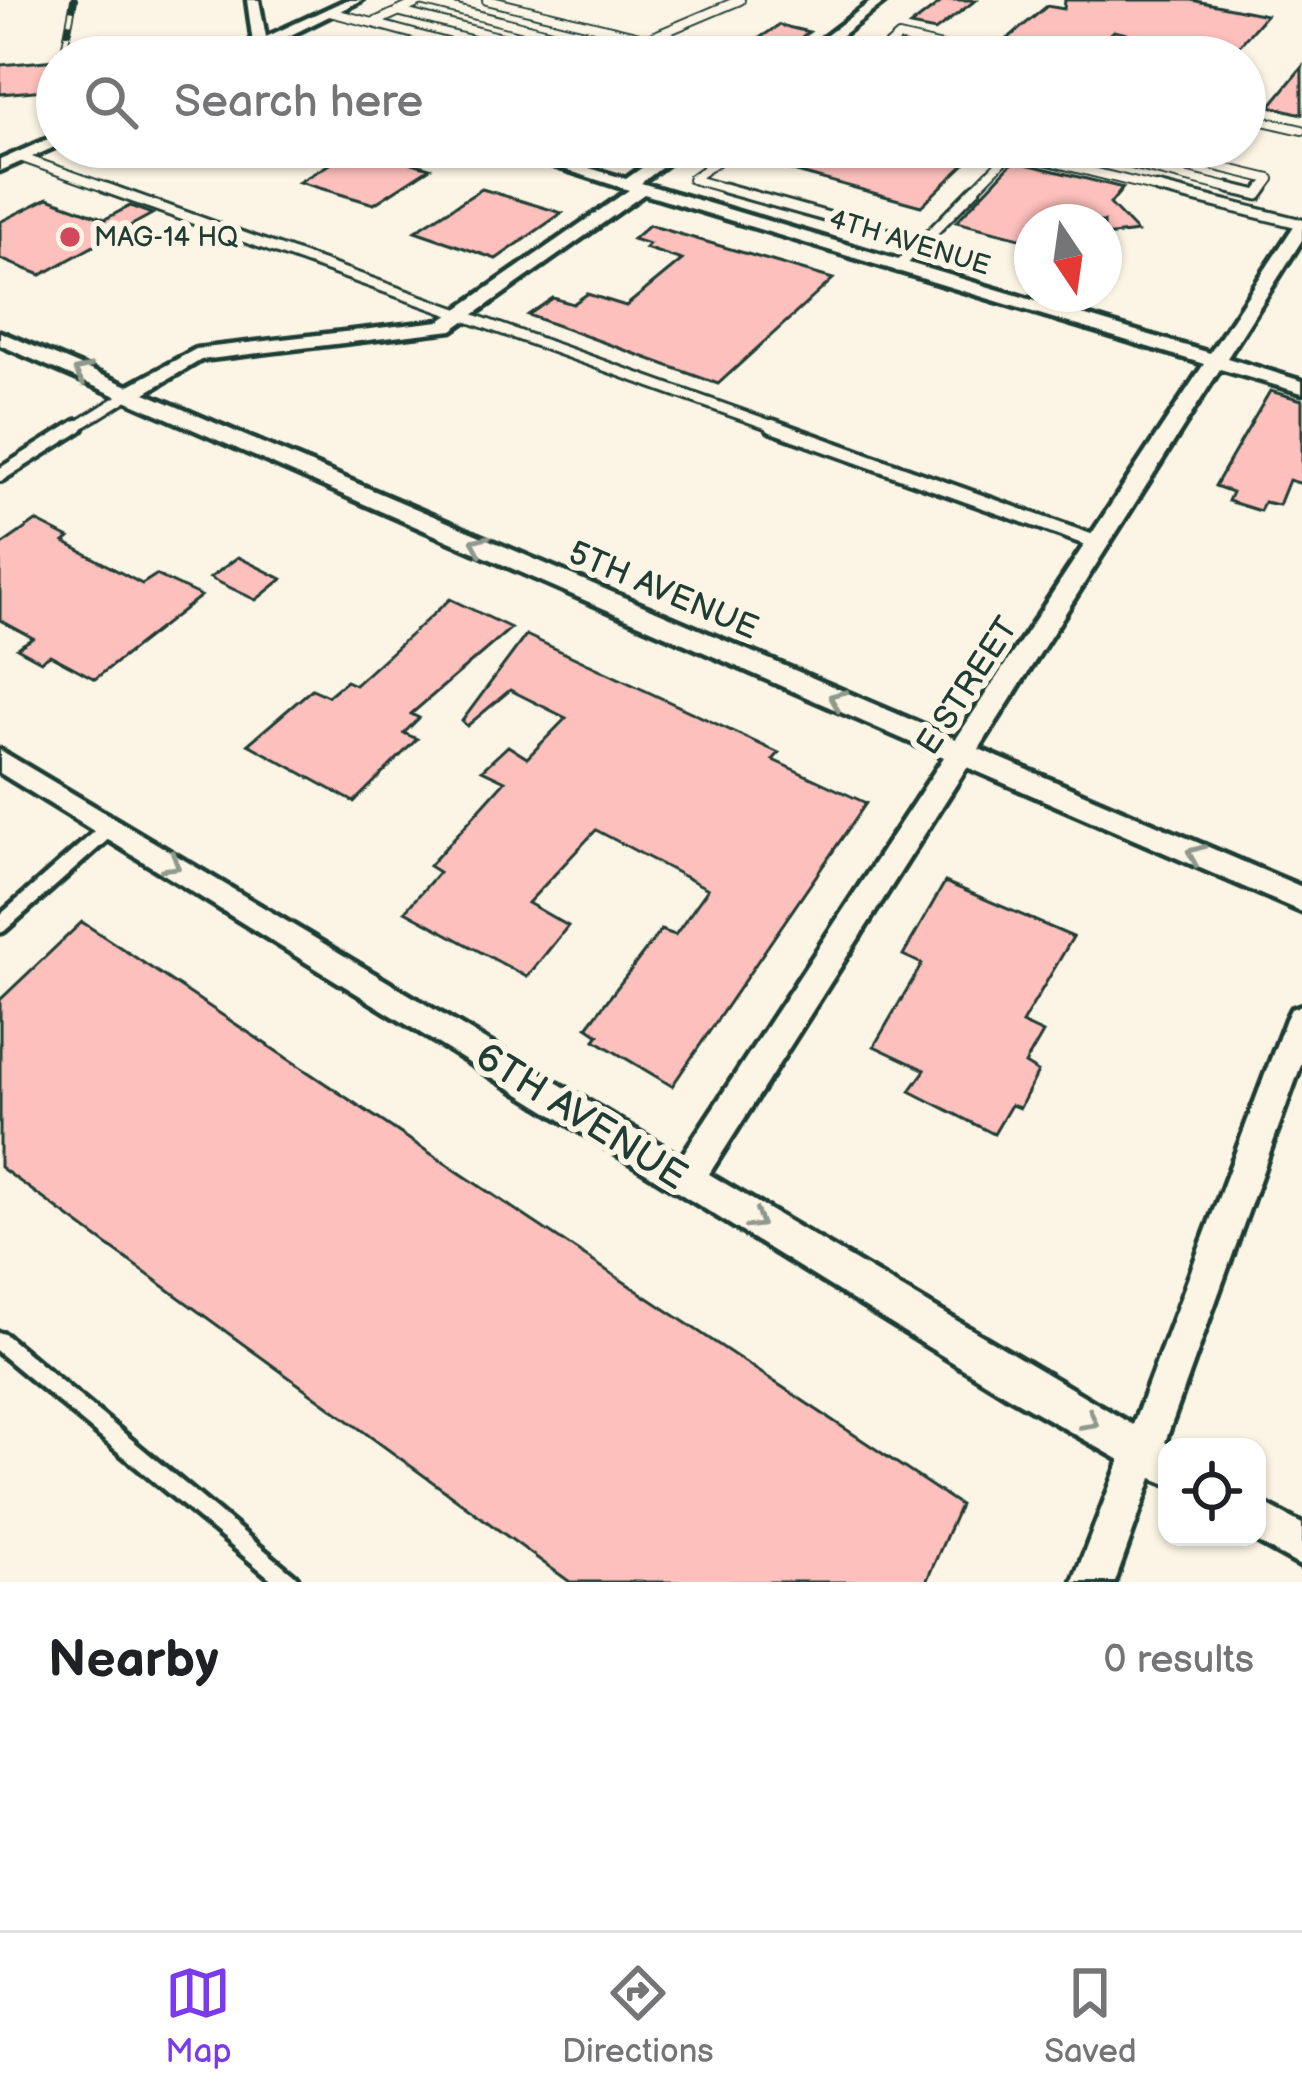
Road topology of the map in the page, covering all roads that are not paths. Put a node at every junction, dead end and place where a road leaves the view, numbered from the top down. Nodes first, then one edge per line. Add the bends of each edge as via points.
1 (254, 0) edge
2 (356, 0) edge
3 (421, 0) edge
4 (487, 0) edge
5 (740, 0) edge
6 (881, 0) edge
7 (399, 11) junction
8 (330, 12) junction
9 (373, 23) junction
10 (259, 36) edge
11 (278, 36) edge
12 (421, 36) edge
13 (495, 36) edge
14 (561, 36) edge
15 (636, 36) edge
16 (655, 36) edge
17 (833, 36) edge
18 (1266, 122) edge
19 (1302, 130) edge
20 (36, 150) edge
21 (20, 157) junction
22 (36, 163) edge
23 (0, 166) edge
24 (51, 168) edge
25 (574, 168) edge
26 (656, 168) edge
27 (707, 168) edge
28 (995, 168) edge
29 (1086, 168) edge
30 (1149, 168) edge
31 (1224, 168) edge
32 (635, 186) junction
33 (1232, 188) junction
34 (1219, 203) junction
35 (1302, 226) edge
36 (922, 243) junction
37 (898, 268) junction
38 (467, 315) junction
39 (0, 338) edge
40 (1215, 362) junction
41 (1302, 387) edge
42 (129, 394) junction
43 (0, 475) edge
44 (1098, 543) junction
45 (962, 752) junction
46 (0, 760) edge
47 (111, 827) junction
48 (1302, 900) edge
49 (0, 925) edge
50 (1302, 1019) edge
51 (686, 1179) junction
52 (0, 1342) edge
53 (1155, 1458) edge
54 (1266, 1525) edge
55 (1302, 1547) edge
56 (289, 1582) edge
57 (1094, 1582) edge

1 - 10 street
2 - 8 street
3 - 7 lane
3 - 14 lane
4 - 15 lane
5 - 16 lane
6 - 17 street
7 - 9 lane
7 - 13 lane
8 - 9 lane
8 - 11 street
9 - 12 lane
18 - 19 lane
20 - 21 street
21 - 22 lane
21 - 23 street
24 - 38 lane
25 - 32 street, 4TH AVENUE
26 - 32 street
27 - 36 lane via 692,179
28 - 36 lane
29 - 34 lane
30 - 33 lane
31 - 33 lane via 1270,179 1258,195
32 - 37 street, 4TH AVENUE
32 - 38 street
33 - 34 lane
34 - 35 lane
35 - 40 street, E STREET
36 - 37 lane
37 - 40 street, 4TH AVENUE
38 - 42 street via 445,326 196,356
38 - 44 lane
42 -> 39 street, 5TH AVENUE
40 - 41 street, 4TH AVENUE
40 - 44 street, E STREET
42 - 43 lane
45 -> 42 street, 5TH AVENUE
44 - 45 street, E STREET
48 -> 45 street, 5TH AVENUE
45 - 51 street, E STREET
46 - 47 street, 6TH AVENUE
47 - 49 lane
47 -> 51 street, 6TH AVENUE
50 - 53 street
51 -> 53 street, 6TH AVENUE
52 - 56 lane
53 - 57 street
54 - 55 street

